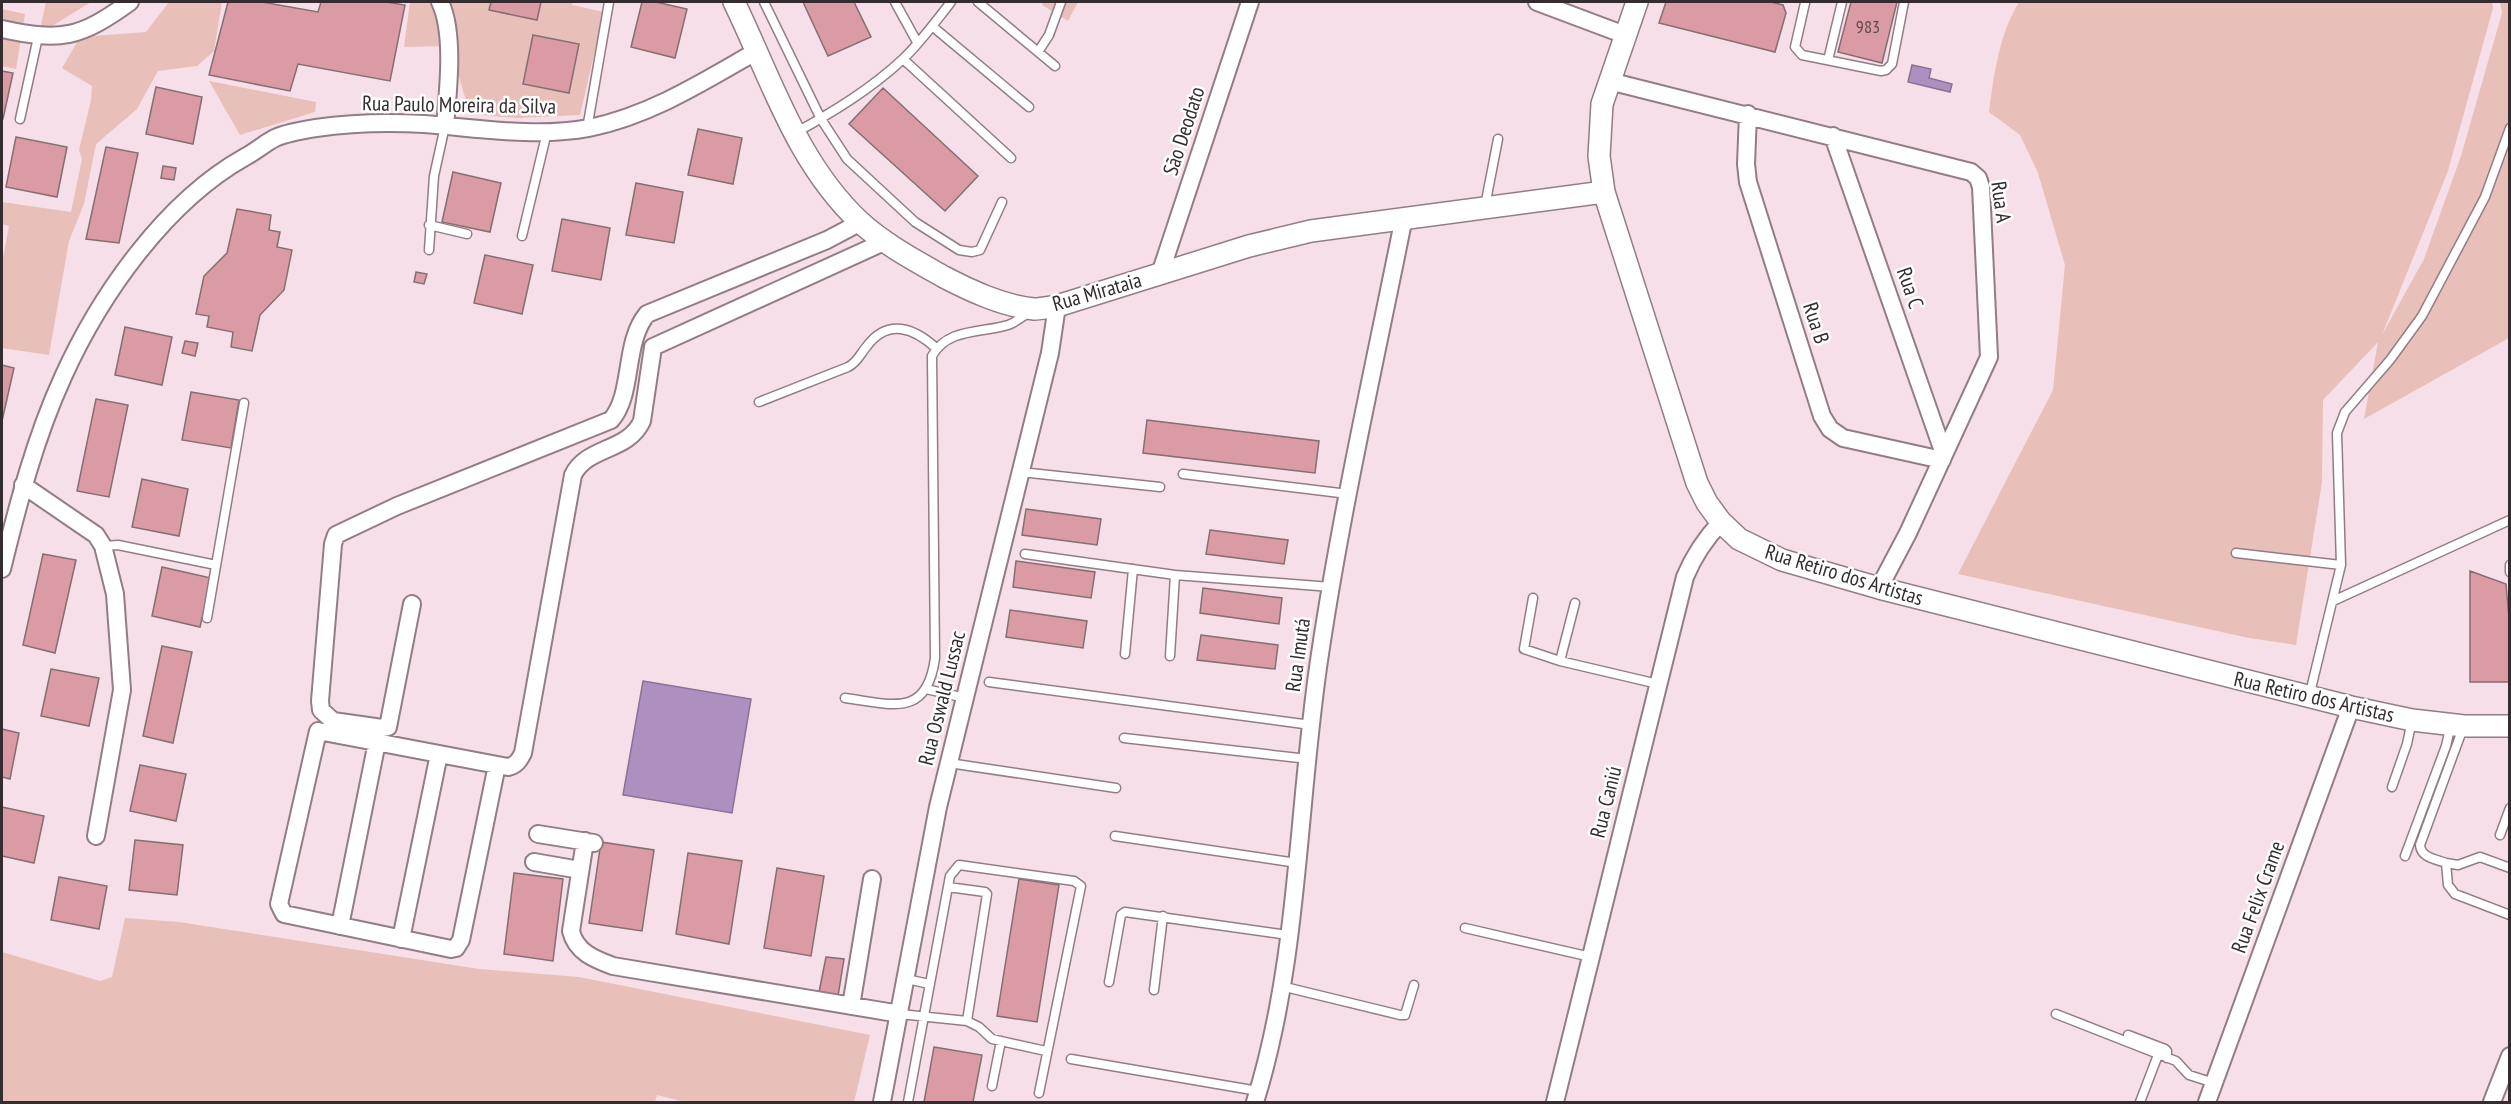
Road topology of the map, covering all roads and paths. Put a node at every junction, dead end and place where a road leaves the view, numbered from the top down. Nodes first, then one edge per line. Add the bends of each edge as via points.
1 (440, 2) edge
2 (609, 2) edge
3 (734, 2) edge
4 (764, 2) edge
5 (895, 2) edge
6 (978, 2) edge
7 (1061, 2) edge
8 (1250, 2) edge
9 (1537, 2) edge
10 (1637, 2) edge
11 (1804, 2) edge
12 (1842, 2) edge
13 (1904, 2) edge
14 (947, 3) edge
15 (119, 5) edge
16 (932, 26) junction
17 (2, 29) edge
18 (1626, 35) junction
19 (38, 37) junction
20 (917, 42) junction
21 (757, 51) junction
22 (1038, 52) junction
23 (903, 59) junction
24 (1828, 60) junction
25 (1055, 66) dead end
26 (1609, 81) junction
27 (1029, 107) dead end
28 (1748, 114) junction
29 (20, 119) dead end
30 (821, 119) junction
31 (445, 126) junction
32 (2510, 128) edge
33 (586, 129) junction
34 (548, 131) junction
35 (794, 134) junction
36 (1833, 136) junction
37 (1498, 139) dead end
38 (1011, 158) dead end
39 (1604, 192) junction
40 (1002, 202) dead end
41 (1485, 207) junction
42 (1404, 217) junction
43 (861, 222) junction
44 (429, 225) junction
45 (467, 234) dead end
46 (522, 236) dead end
47 (886, 241) junction
48 (429, 250) dead end
49 (1160, 274) junction
50 (1057, 306) junction
51 (1035, 309) junction
52 (936, 348) junction
53 (759, 402) dead end
54 (244, 403) dead end
55 (1943, 457) junction
56 (1021, 472) junction
57 (1183, 474) dead end
58 (23, 485) junction
59 (1160, 487) dead end
60 (1348, 494) junction
61 (2510, 520) edge
62 (1721, 522) junction
63 (103, 546) junction
64 (2236, 553) dead end
65 (1025, 554) dead end
66 (2341, 565) junction
67 (2510, 565) edge
68 (216, 566) junction
69 (2, 569) edge
70 (1133, 569) junction
71 (2510, 572) edge
72 (1175, 575) junction
73 (1331, 587) junction
74 (1879, 588) junction
75 (1533, 598) dead end
76 (2333, 601) junction
77 (1575, 603) dead end
78 (412, 604) dead end
79 (207, 618) dead end
80 (1125, 654) dead end
81 (1170, 656) dead end
82 (1560, 661) junction
83 (989, 682) dead end
84 (1658, 684) junction
85 (926, 689) junction
86 (2309, 697) junction
87 (845, 698) dead end
88 (965, 698) junction
89 (2351, 707) junction
90 (2412, 720) junction
91 (1312, 725) junction
92 (2457, 725) junction
93 (2510, 726) edge
94 (1124, 738) dead end
95 (377, 742) junction
96 (440, 754) junction
97 (1308, 759) junction
98 (949, 763) junction
99 (497, 765) junction
100 (1116, 788) dead end
101 (2391, 788) dead end
102 (2510, 808) edge
103 (538, 834) dead end
104 (2500, 835) dead end
105 (96, 836) dead end
106 (1115, 836) dead end
107 (2404, 856) dead end
108 (534, 862) dead end
109 (1297, 863) junction
110 (2446, 863) junction
111 (2510, 868) edge
112 (580, 870) junction
113 (872, 879) dead end
114 (948, 887) junction
115 (2510, 915) edge
116 (1163, 916) junction
117 (340, 926) junction
118 (1465, 928) dead end
119 (1288, 935) junction
120 (401, 939) junction
121 (1591, 957) junction
122 (907, 979) junction
123 (1109, 982) dead end
124 (929, 984) junction
125 (1414, 985) dead end
126 (1281, 986) junction
127 (1154, 990) dead end
128 (851, 1006) junction
129 (900, 1014) junction
130 (2056, 1014) dead end
131 (923, 1016) junction
132 (967, 1021) junction
133 (2128, 1035) dead end
134 (1001, 1041) junction
135 (1046, 1051) junction
136 (2158, 1055) junction
137 (2510, 1056) edge
138 (2167, 1058) junction
139 (1071, 1059) dead end
140 (2214, 1083) junction
141 (992, 1086) dead end
142 (1039, 1093) dead end
143 (1257, 1097) edge
144 (882, 1102) edge
145 (908, 1102) edge
146 (1555, 1102) edge
147 (2140, 1102) edge
148 (2207, 1102) edge
149 (2492, 1102) edge

1 - 31 street via 448,43
2 - 33 lane
3 - 21 street, Rua Mirataia
4 - 30 lane
5 - 20 lane
6 - 22 lane
7 - 22 lane
8 - 49 street, São Deodato
9 - 18 street
10 - 18 street, Rua Retiro dos Artistas
11 - 24 lane via 1795,47 1802,55
12 - 24 lane
13 - 24 lane via 1892,64 1886,70
14 - 16 lane
15 - 19 street via 69,36
16 - 20 lane
16 - 27 lane
17 - 19 street
18 - 26 street, Rua Retiro dos Artistas
19 - 29 lane
20 - 23 lane
21 - 33 street, Rua Paulo Moreira da Silva via 674,99
21 - 35 street, Rua Mirataia
22 - 25 lane
23 - 30 lane
23 - 38 lane
26 - 28 street, Rua A
26 - 39 street, Rua Retiro dos Artistas via 1599,129
28 - 36 street, Rua A
28 - 55 street, Rua B via 1748,182 1822,416 1830,429 1843,438
30 - 35 lane
30 - 40 lane via 847,159 915,222 959,249 980,250
31 - 34 street, Rua Paulo Moreira da Silva via 524,133
31 - 44 lane
31 - 58 street, Rua Paulo Moreira da Silva via 390,122 314,128 276,137 195,190 128,265 79,344
32 - 66 lane via 2485,197 2422,316 2345,412 2337,433
33 - 34 street, Rua Paulo Moreira da Silva
34 - 46 lane
35 - 43 street, Rua Mirataia via 827,186
36 - 55 street, Rua C
36 - 55 street, Rua A via 1971,172 1978,178 1989,357
37 - 41 lane
39 - 41 street, Rua Mirataia
39 - 62 street, Rua Retiro dos Artistas via 1697,483
41 - 42 street, Rua Mirataia
42 - 49 street, Rua Mirataia via 1301,233
42 - 60 street, Rua Imutá
43 - 47 street, Rua Mirataia
43 - 78 street via 647,314 638,328 619,408 611,420 397,506 336,535 320,701 321,710 333,721 388,727
44 - 45 lane
44 - 48 lane
47 - 51 street, Rua Mirataia via 964,288
47 - 99 street via 653,346 642,421 637,431 627,440 584,460 573,475 523,753 514,766
49 - 50 street, Rua Mirataia
50 - 51 street, Rua Mirataia
50 - 56 street, Rua Oswald Lussac via 1050,353
51 - 52 lane via 1008,325 966,332
52 - 53 lane via 905,329 879,333 856,363
52 - 85 lane via 931,364 935,658
54 - 68 lane
55 - 74 street, Rua A
56 - 59 lane
56 - 88 street, Rua Oswald Lussac
57 - 60 lane
58 - 63 street via 96,535
58 - 69 street, Rua Paulo Moreira da Silva
60 - 73 street, Rua Imutá
61 - 76 lane
62 - 74 street, Rua Retiro dos Artistas via 1739,539 1774,557
62 - 84 street, Rua Caniú via 1693,556
63 - 68 lane via 118,544
63 - 105 street via 115,594 122,690
64 - 66 lane
65 - 70 lane
66 - 76 lane
67 - 71 lane
68 - 79 lane
70 - 72 lane
70 - 80 lane
72 - 73 lane
72 - 81 lane
73 - 91 street, Rua Imutá
74 - 86 street, Rua Retiro dos Artistas
75 - 82 lane via 1524,649
76 - 86 lane
77 - 82 lane
82 - 84 lane
83 - 91 lane
84 - 121 street, Rua Caniú
85 - 87 lane via 913,702 897,704
85 - 88 lane
86 - 89 street, Rua Retiro dos Artistas
88 - 98 street, Rua Oswald Lussac
89 - 90 street, Rua Retiro dos Artistas
89 - 140 street, Rua Felix Crame
90 - 92 street, Rua Retiro dos Artistas
90 - 101 lane
91 - 97 street, Rua Imutá
92 - 93 street, Rua Retiro dos Artistas
92 - 107 lane
92 - 110 lane via 2420,846 2423,854
94 - 97 lane
95 - 96 street
95 - 117 street
95 - 117 street via 316,733 279,904 284,914
96 - 99 street
96 - 120 street
97 - 109 street, Rua Imutá
98 - 100 lane
98 - 122 street, Rua Oswald Lussac
99 - 120 street via 459,945 451,949
102 - 104 lane
103 - 112 street via 590,842
106 - 109 lane
108 - 112 street
109 - 119 street, Rua Imutá
110 - 111 lane via 2458,864 2480,857
110 - 115 lane via 2448,885 2455,894
112 - 128 street via 571,931 573,942 592,958 613,966
113 - 128 street
114 - 124 lane
114 - 132 lane via 987,894
114 - 135 lane via 954,870 968,865 1074,881 1081,886
116 - 119 lane
116 - 123 lane via 1125,912 1121,915
116 - 127 lane
117 - 120 street
118 - 121 lane
119 - 126 street, Rua Imutá
121 - 146 street, Rua Caniú
122 - 124 lane
122 - 129 street, Rua Oswald Lussac
124 - 131 lane
125 - 126 lane via 1407,1011 1400,1016
126 - 143 street, Rua Imutá
128 - 129 street
129 - 131 lane
129 - 144 street, Rua Oswald Lussac
130 - 136 lane
131 - 132 lane
131 - 145 lane
132 - 134 lane
133 - 138 lane via 2165,1049
134 - 135 lane
134 - 141 lane
135 - 142 lane
136 - 138 lane
136 - 147 lane
137 - 149 street
138 - 140 lane via 2180,1063 2189,1075
139 - 143 lane
140 - 148 street, Rua Felix Crame

